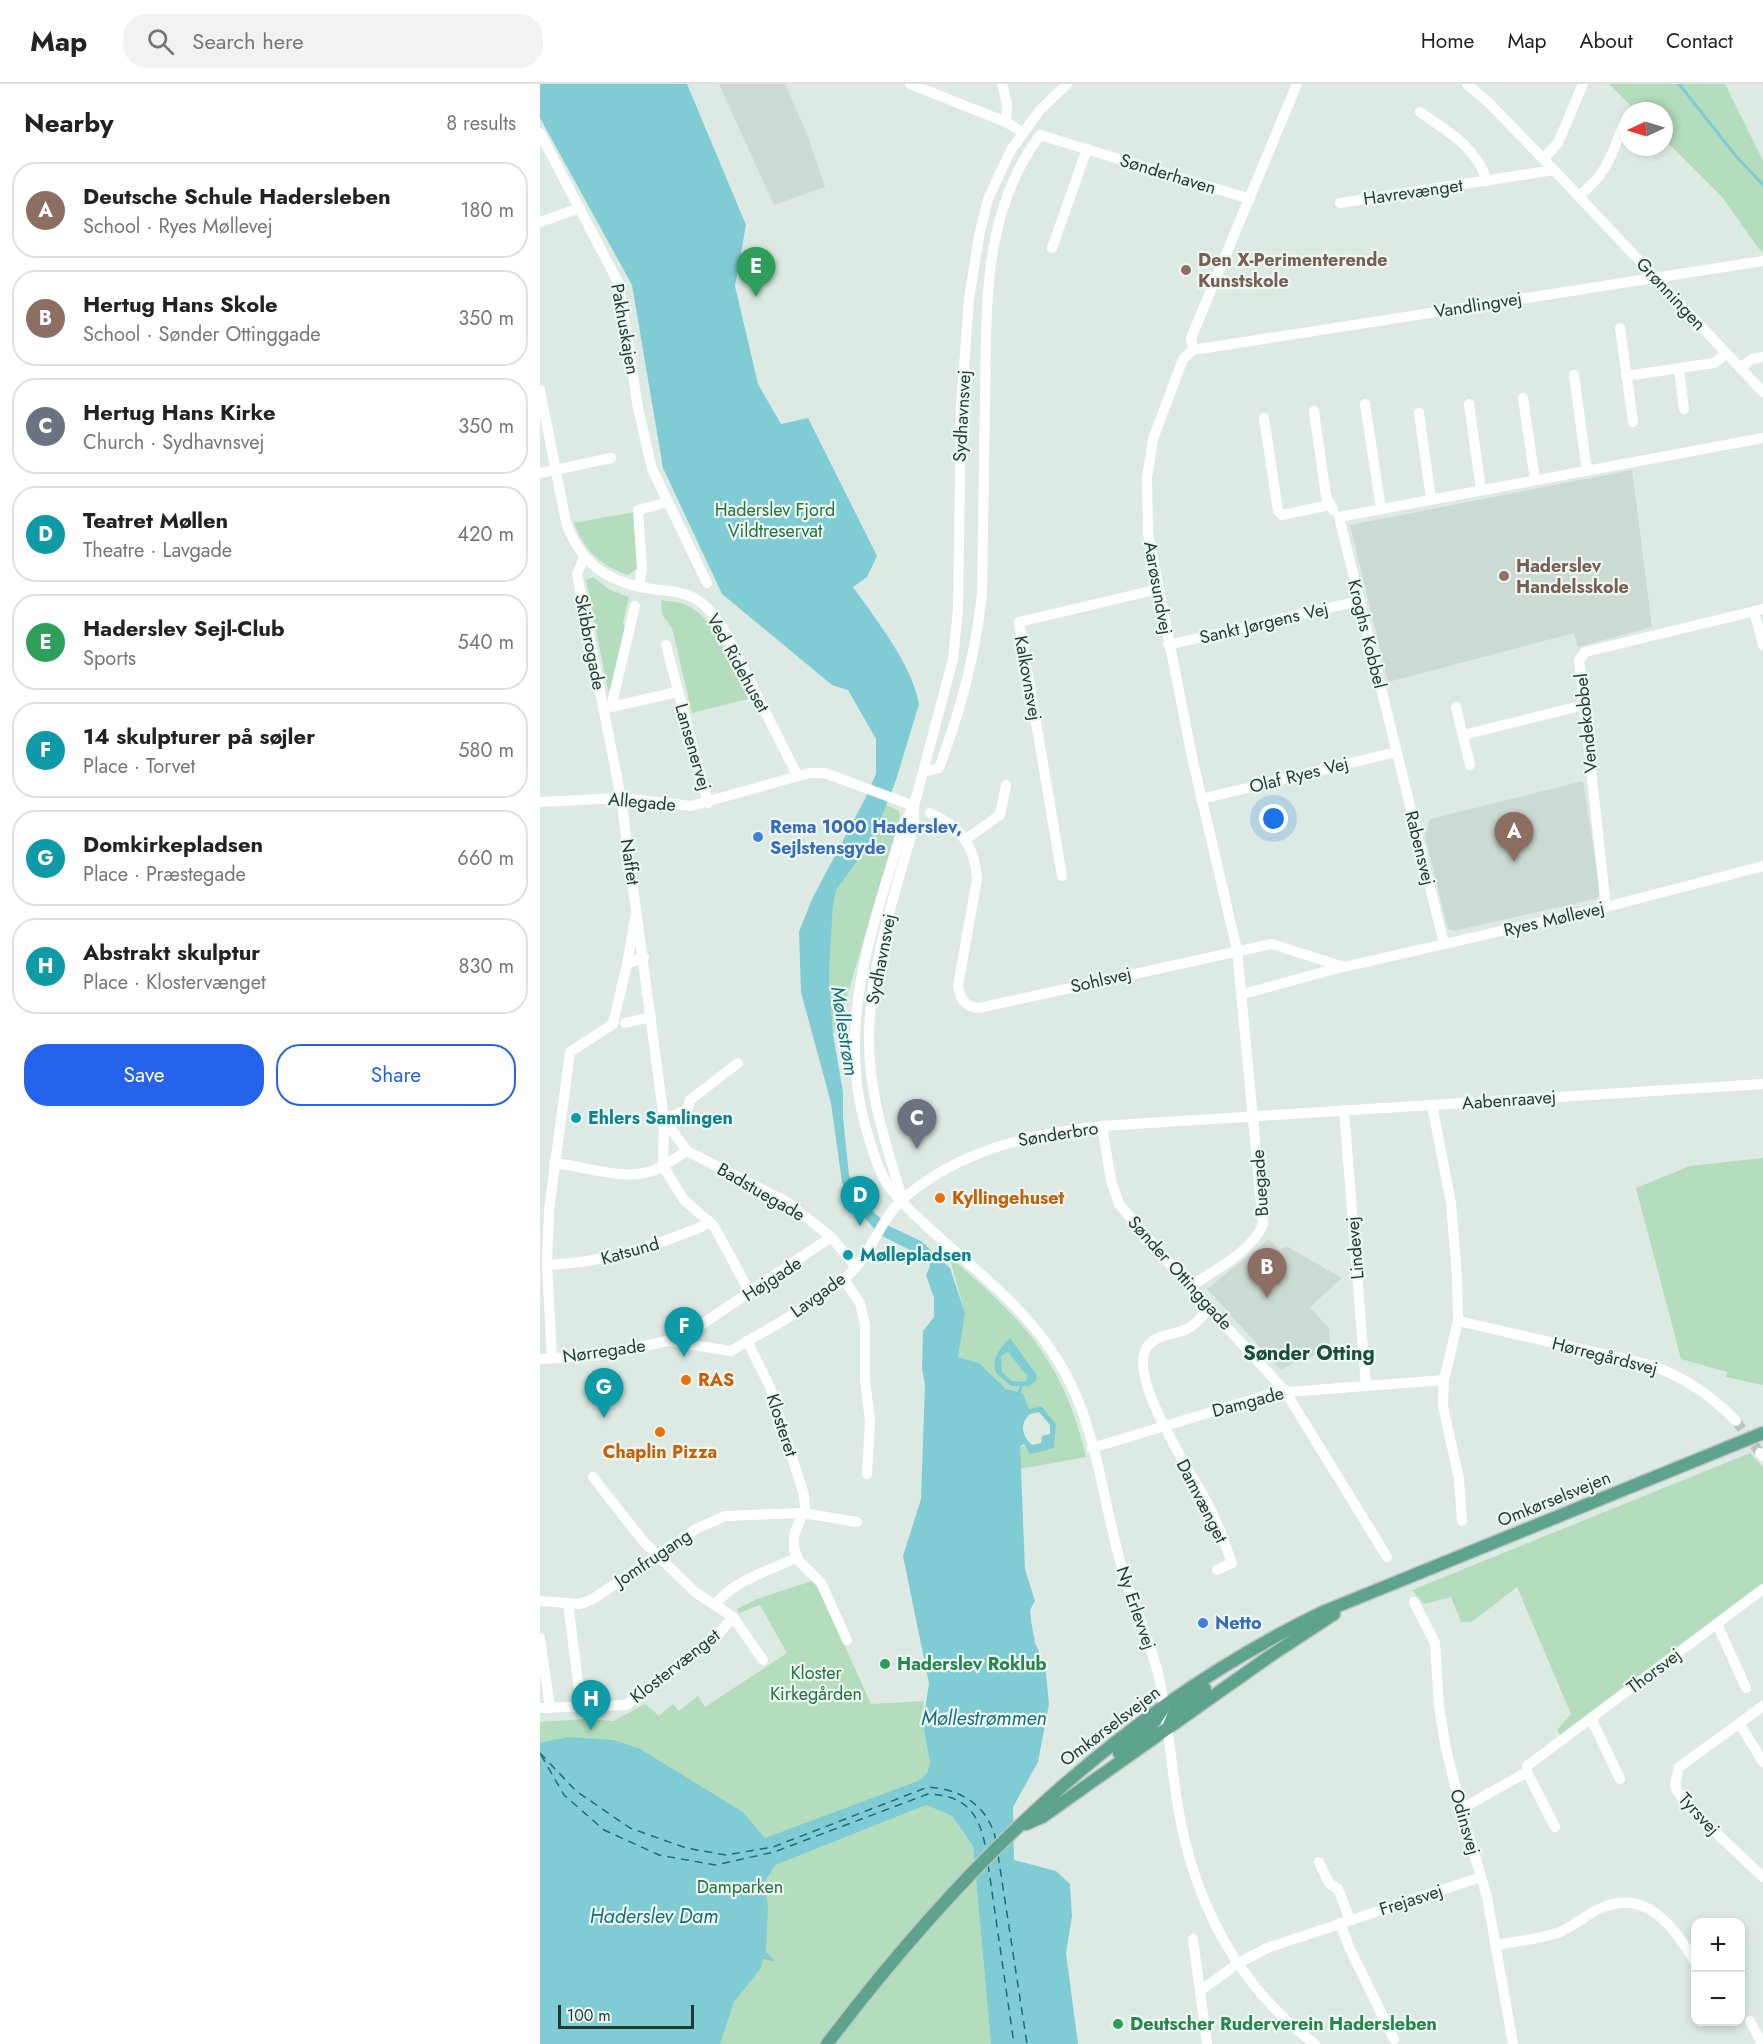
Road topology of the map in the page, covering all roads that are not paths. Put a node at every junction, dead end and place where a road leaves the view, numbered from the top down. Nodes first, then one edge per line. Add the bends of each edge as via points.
1 (910, 84) edge
2 (1002, 84) edge
3 (1067, 84) edge
4 (1297, 84) edge
5 (1467, 84) edge
6 (1583, 84) edge
7 (1420, 112) dead end
8 (1006, 122) junction
9 (1022, 132) junction
10 (540, 133) edge
11 (1040, 135) joint
12 (1619, 136) edge
13 (1087, 149) junction
14 (1543, 159) junction
15 (1554, 170) junction
16 (1487, 181) junction
17 (1579, 196) junction
18 (1250, 199) junction
19 (1340, 203) dead end
20 (580, 208) junction
21 (540, 222) edge
22 (1052, 248) dead end
23 (1763, 261) edge
24 (1657, 278) junction
25 (1620, 328) dead end
26 (1193, 350) junction
27 (1726, 354) junction
28 (1763, 357) edge
29 (1740, 368) junction
30 (1679, 369) junction
31 (1574, 375) dead end
32 (1626, 376) junction
33 (540, 390) edge
34 (1763, 392) edge
35 (1522, 398) dead end
36 (1365, 404) dead end
37 (1469, 404) dead end
38 (1684, 409) dead end
39 (1314, 411) dead end
40 (1419, 413) dead end
41 (1264, 418) dead end
42 (1633, 422) dead end
43 (1763, 438) edge
44 (611, 458) dead end
45 (556, 470) junction
46 (1587, 471) junction
47 (540, 473) edge
48 (1534, 480) junction
49 (1481, 490) junction
50 (1431, 499) junction
51 (668, 502) junction
52 (1329, 505) junction
53 (1381, 509) junction
54 (1339, 516) junction
55 (584, 558) junction
56 (708, 583) dead end
57 (639, 587) junction
58 (1159, 589) junction
59 (1359, 602) junction
60 (635, 606) dead end
61 (1759, 610) edge
62 (666, 645) dead end
63 (1168, 645) junction
64 (1763, 645) edge
65 (677, 692) junction
66 (1584, 705) junction
67 (1456, 707) dead end
68 (607, 708) junction
69 (1463, 735) junction
70 (1396, 752) junction
71 (1470, 765) dead end
72 (924, 772) junction
73 (797, 775) junction
74 (1006, 785) dead end
75 (621, 798) junction
76 (1201, 799) junction
77 (540, 802) edge
78 (708, 802) junction
79 (914, 806) junction
80 (930, 813) dead end
81 (966, 839) junction
82 (1763, 866) edge
83 (1062, 876) dead end
84 (1606, 907) junction
85 (637, 909) junction
86 (1444, 944) junction
87 (1238, 950) junction
88 (644, 957) junction
89 (627, 963) junction
90 (1344, 967) junction
91 (1244, 994) junction
92 (651, 1017) junction
93 (626, 1023) dead end
94 (738, 1063) dead end
95 (1763, 1084) edge
96 (1432, 1105) junction
97 (1344, 1110) junction
98 (1255, 1116) junction
99 (664, 1119) junction
100 (1102, 1126) junction
101 (687, 1151) junction
102 (554, 1163) junction
103 (663, 1166) junction
104 (903, 1200) junction
105 (886, 1219) joint
106 (709, 1221) junction
107 (831, 1237) junction
108 (547, 1265) junction
109 (856, 1267) junction
110 (843, 1278) junction
111 (1190, 1287) junction
112 (750, 1293) junction
113 (1210, 1307) junction
114 (1458, 1321) junction
115 (747, 1341) junction
116 (684, 1342) junction
117 (731, 1351) joint
118 (546, 1359) edge
119 (1444, 1380) junction
120 (1366, 1386) junction
121 (1285, 1391) junction
122 (1736, 1421) tunnel mouth
123 (1163, 1426) junction
124 (1763, 1433) edge
125 (1092, 1448) junction
126 (867, 1474) dead end
127 (593, 1477) dead end
128 (803, 1513) junction
129 (1462, 1521) dead end
130 (856, 1522) dead end
131 (657, 1556) junction
132 (1387, 1557) dead end
133 (796, 1558) junction
134 (1217, 1570) dead end
135 (1763, 1589) edge
136 (1358, 1599) junction
137 (540, 1601) edge
138 (1414, 1602) dead end
139 (568, 1603) junction
140 (715, 1605) junction
141 (733, 1617) junction
142 (1717, 1624) junction
143 (540, 1638) edge
144 (847, 1640) dead end
145 (1241, 1657) junction
146 (763, 1660) dead end
147 (1746, 1688) dead end
148 (581, 1705) junction
149 (1164, 1706) junction
150 (1763, 1706) edge
151 (545, 1708) edge
152 (1591, 1718) junction
153 (1739, 1723) junction
154 (1168, 1728) junction
155 (1763, 1762) edge
156 (1527, 1772) junction
157 (1620, 1779) dead end
158 (1090, 1784) junction
159 (1461, 1809) junction
160 (1020, 1827) junction
161 (1555, 1827) dead end
162 (1319, 1862) dead end
163 (1763, 1876) edge
164 (1481, 1877) junction
165 (1345, 1921) junction
166 (1193, 1939) dead end
167 (1498, 1945) junction
168 (1691, 1956) edge
169 (1237, 1964) junction
170 (1200, 1991) junction
171 (1750, 2020) dead end
172 (1394, 2039) dead end
173 (827, 2044) edge
174 (1207, 2044) edge
175 (1315, 2044) edge
176 (1513, 2044) edge
177 (1762, 2044) edge

1 - 8 street
2 - 8 street
3 - 9 street, Sydhavnsvej
4 - 18 street, Aarøsundvej
5 - 14 street, Grønningen
6 - 14 street via 1566,128
7 - 16 street, Havrevænget via 1468,146
8 - 9 street
9 - 72 street, Sydhavnsvej via 994,183 977,246 969,299 962,407 954,648
10 - 20 street, Pakhuskajen
11 - 13 street, Sønderhaven
11 - 72 street, Sydhavnsvej via 1005,198 996,226 988,281 982,594 977,638 959,716 939,768
12 - 17 street via 1598,180
13 - 18 street, Sønderhaven
13 - 22 street
14 - 15 street, Grønningen
15 - 16 street, Havrevænget
15 - 17 street, Grønningen
16 - 19 street, Havrevænget
17 - 24 street, Grønningen
18 - 26 street, Aarøsundvej via 1191,338
20 - 21 street
20 - 51 street, Pakhuskajen via 619,284 648,453
23 - 24 street, Vandlingvej
24 - 26 street, Vandlingvej
24 - 27 street, Grønningen
25 - 32 street
26 - 58 street, Aarøsundvej via 1183,359 1166,400 1153,439 1147,478 1148,533
27 - 29 street, Grønningen
27 - 30 street via 1714,363
28 - 29 street
29 - 34 street, Grønningen
30 - 32 street
30 - 38 street
31 - 46 street
32 - 42 street
33 - 45 street
35 - 48 street
36 - 53 street
37 - 49 street
39 - 52 street
40 - 50 street
41 - 52 street via 1278,511 1282,514
43 - 46 street
44 - 45 street
45 - 47 street
45 - 55 street via 572,538
46 - 48 street
48 - 49 street
49 - 50 street
50 - 53 street
51 - 56 street, Pakhuskajen
51 - 57 street via 638,510 642,568
52 - 54 street, Kroghs Kobbel
53 - 54 street
54 - 59 street, Kroghs Kobbel
55 - 57 street, Ved Ridehuset via 615,580
55 - 68 street, Skibbrogade via 577,574
57 - 73 street, Ved Ridehuset via 686,594 714,614
58 - 63 street, Aarøsundvej
58 - 83 street, Kalkovnsvej via 1019,622
59 - 63 street, Sankt Jørgens Vej
59 - 70 street, Kroghs Kobbel
60 - 68 street, Skibbrogade
61 - 64 street
61 - 66 street, Vendekobbel via 1585,652 1579,660
62 - 65 street, Lansenervej
63 - 76 street, Aarøsundvej
65 - 68 street, Lansenervej
65 - 78 street, Lansenervej
66 - 69 street
66 - 84 street, Vendekobbel
67 - 69 street
68 - 75 street, Naffet
69 - 71 street
70 - 76 street, Olaf Ryes Vej
70 - 86 street, Rabensvej
72 - 79 street, Sydhavnsvej
73 - 78 street, Allegade
73 - 79 street, Allegade via 825,773
74 - 81 street via 1000,815
75 - 77 street, Allegade
75 - 78 street, Allegade via 674,806
75 - 85 street, Naffet
76 - 87 street, Aarøsundvej
79 - 104 street, Sydhavnsvej via 914,825 874,975 869,1038 887,1156
79 - 104 street, Sydhavnsvej via 905,822 868,941 858,985 853,1037 859,1093 873,1153 887,1185
80 - 81 street via 948,821
81 - 87 street, Sohlsvej via 976,864 977,879 958,986 965,1004 979,1008
82 - 84 street, Ryes Møllevej
84 - 86 street, Ryes Møllevej
85 - 88 street, Naffet
85 - 89 street, Naffet
86 - 90 street, Ryes Møllevej
87 - 90 street, Ryes Møllevej via 1283,945
87 - 91 street, Aarøsundvej
88 - 89 street
88 - 92 street, Naffet
89 - 102 street, Naffet via 613,1024 570,1052
90 - 91 street, Ryes Møllevej
91 - 98 street, Aarøsundvej
92 - 93 street
92 - 99 street, Naffet
94 - 99 street via 690,1100 687,1110
95 - 96 street, Aabenraavej
96 - 97 street, Aabenraavej
96 - 114 street via 1451,1203
97 - 98 street, Aabenraavej
97 - 120 street, Lindevej
98 - 100 street, Sønderbro
98 - 111 street, Buegade via 1263,1224 1244,1249
99 - 101 street, Naffet
99 - 103 street, Naffet
100 - 104 street, Sønderbro via 1053,1132 970,1156
100 - 111 street, Sønder Ottinggade via 1119,1204
101 - 103 street
101 - 107 street, Badstuegade via 787,1202
102 - 103 street via 615,1173 642,1173
102 - 108 street
103 - 106 street via 684,1200
104 - 105 street, Sønderbro
104 - 125 street, Ny Erlevvej via 929,1229 1021,1310 1053,1350 1082,1410
105 - 109 street, Lavgade
106 - 108 street, Katsund via 621,1256
106 - 112 street
107 - 109 street
107 - 112 street, Højgade
108 - 118 street
109 - 110 street, Lavgade
110 - 115 street, Lavgade via 794,1314
110 - 126 street via 860,1303 865,1325 870,1421
111 - 113 street, Sønder Ottinggade
112 - 116 street, Højgade via 689,1333
113 - 121 street, Sønder Ottinggade
113 - 123 street via 1190,1328 1164,1335 1146,1349 1143,1373
114 - 119 street
114 - 122 street, Hørregårdsvej via 1651,1365 1703,1390
115 - 117 street, Lavgade
115 - 128 street, Klosteret via 770,1387 801,1483
116 - 117 street, Nørregade
116 - 118 street, Nørregade via 667,1341 604,1354
119 - 120 street, Damgade
119 - 129 street via 1443,1406 1459,1479
120 - 121 street, Damgade
121 - 123 street, Damgade
121 - 132 street, Sønder Ottinggade
123 - 125 street, Damgade
123 - 134 street, Damvænget via 1210,1509 1232,1563
124 - 136 main road, Omkørselsvejen
125 - 149 street, Ny Erlevvej via 1120,1563 1156,1663
127 - 131 street
128 - 130 street
128 - 131 street, Jomfrugang via 725,1516 696,1529
128 - 133 street, Klosteret via 794,1535
131 - 139 street, Jomfrugang via 593,1599
131 - 140 street
133 - 140 street via 748,1580 719,1598
133 - 144 street via 821,1583
135 - 142 street, Thorsvej
136 - 145 main road, Omkørselsvejen via 1284,1631
136 - 154 main road, Omkørselsvejen
137 - 139 street, Jomfrugang
138 - 159 street, Odinsvej via 1435,1643 1439,1706
139 - 148 street
140 - 141 street
141 - 146 street
141 - 148 street, Klostervænget via 716,1637 626,1705
142 - 147 street
142 - 152 street, Thorsvej
143 - 151 street
145 - 149 main road, Omkørselsvejen
145 - 154 main road via 1233,1669 1174,1713
148 - 151 street, Klostervænget
149 - 154 street, Ny Erlevvej
149 - 158 main road via 1149,1730 1096,1771
149 - 160 main road, Omkørselsvejen via 1084,1766
150 - 153 street, Tyrsvej
152 - 156 street, Thorsvej via 1527,1766
152 - 157 street
153 - 155 street
153 - 163 street, Tyrsvej via 1679,1767 1675,1784 1692,1810
154 - 158 main road, Omkørselsvejen
154 - 169 street, Ny Erlevvej via 1193,1871
156 - 159 street, Thorsvej
156 - 161 street
158 - 160 main road, Omkørselsvejen
159 - 164 street, Odinsvej
160 - 173 main road, Omkørselsvejen via 972,1870 885,1968
162 - 165 street via 1329,1883 1338,1889
164 - 165 street, Frejasvej
164 - 167 street, Odinsvej
165 - 169 street, Frejasvej via 1267,1948
165 - 172 street via 1348,1947
166 - 170 street
167 - 168 street via 1556,1934 1598,1910 1633,1904 1660,1915 1675,1929
167 - 176 street, Odinsvej
169 - 170 street, Frejasvej
169 - 175 street, Ny Erlevvej via 1289,2024
170 - 174 street
171 - 177 street

